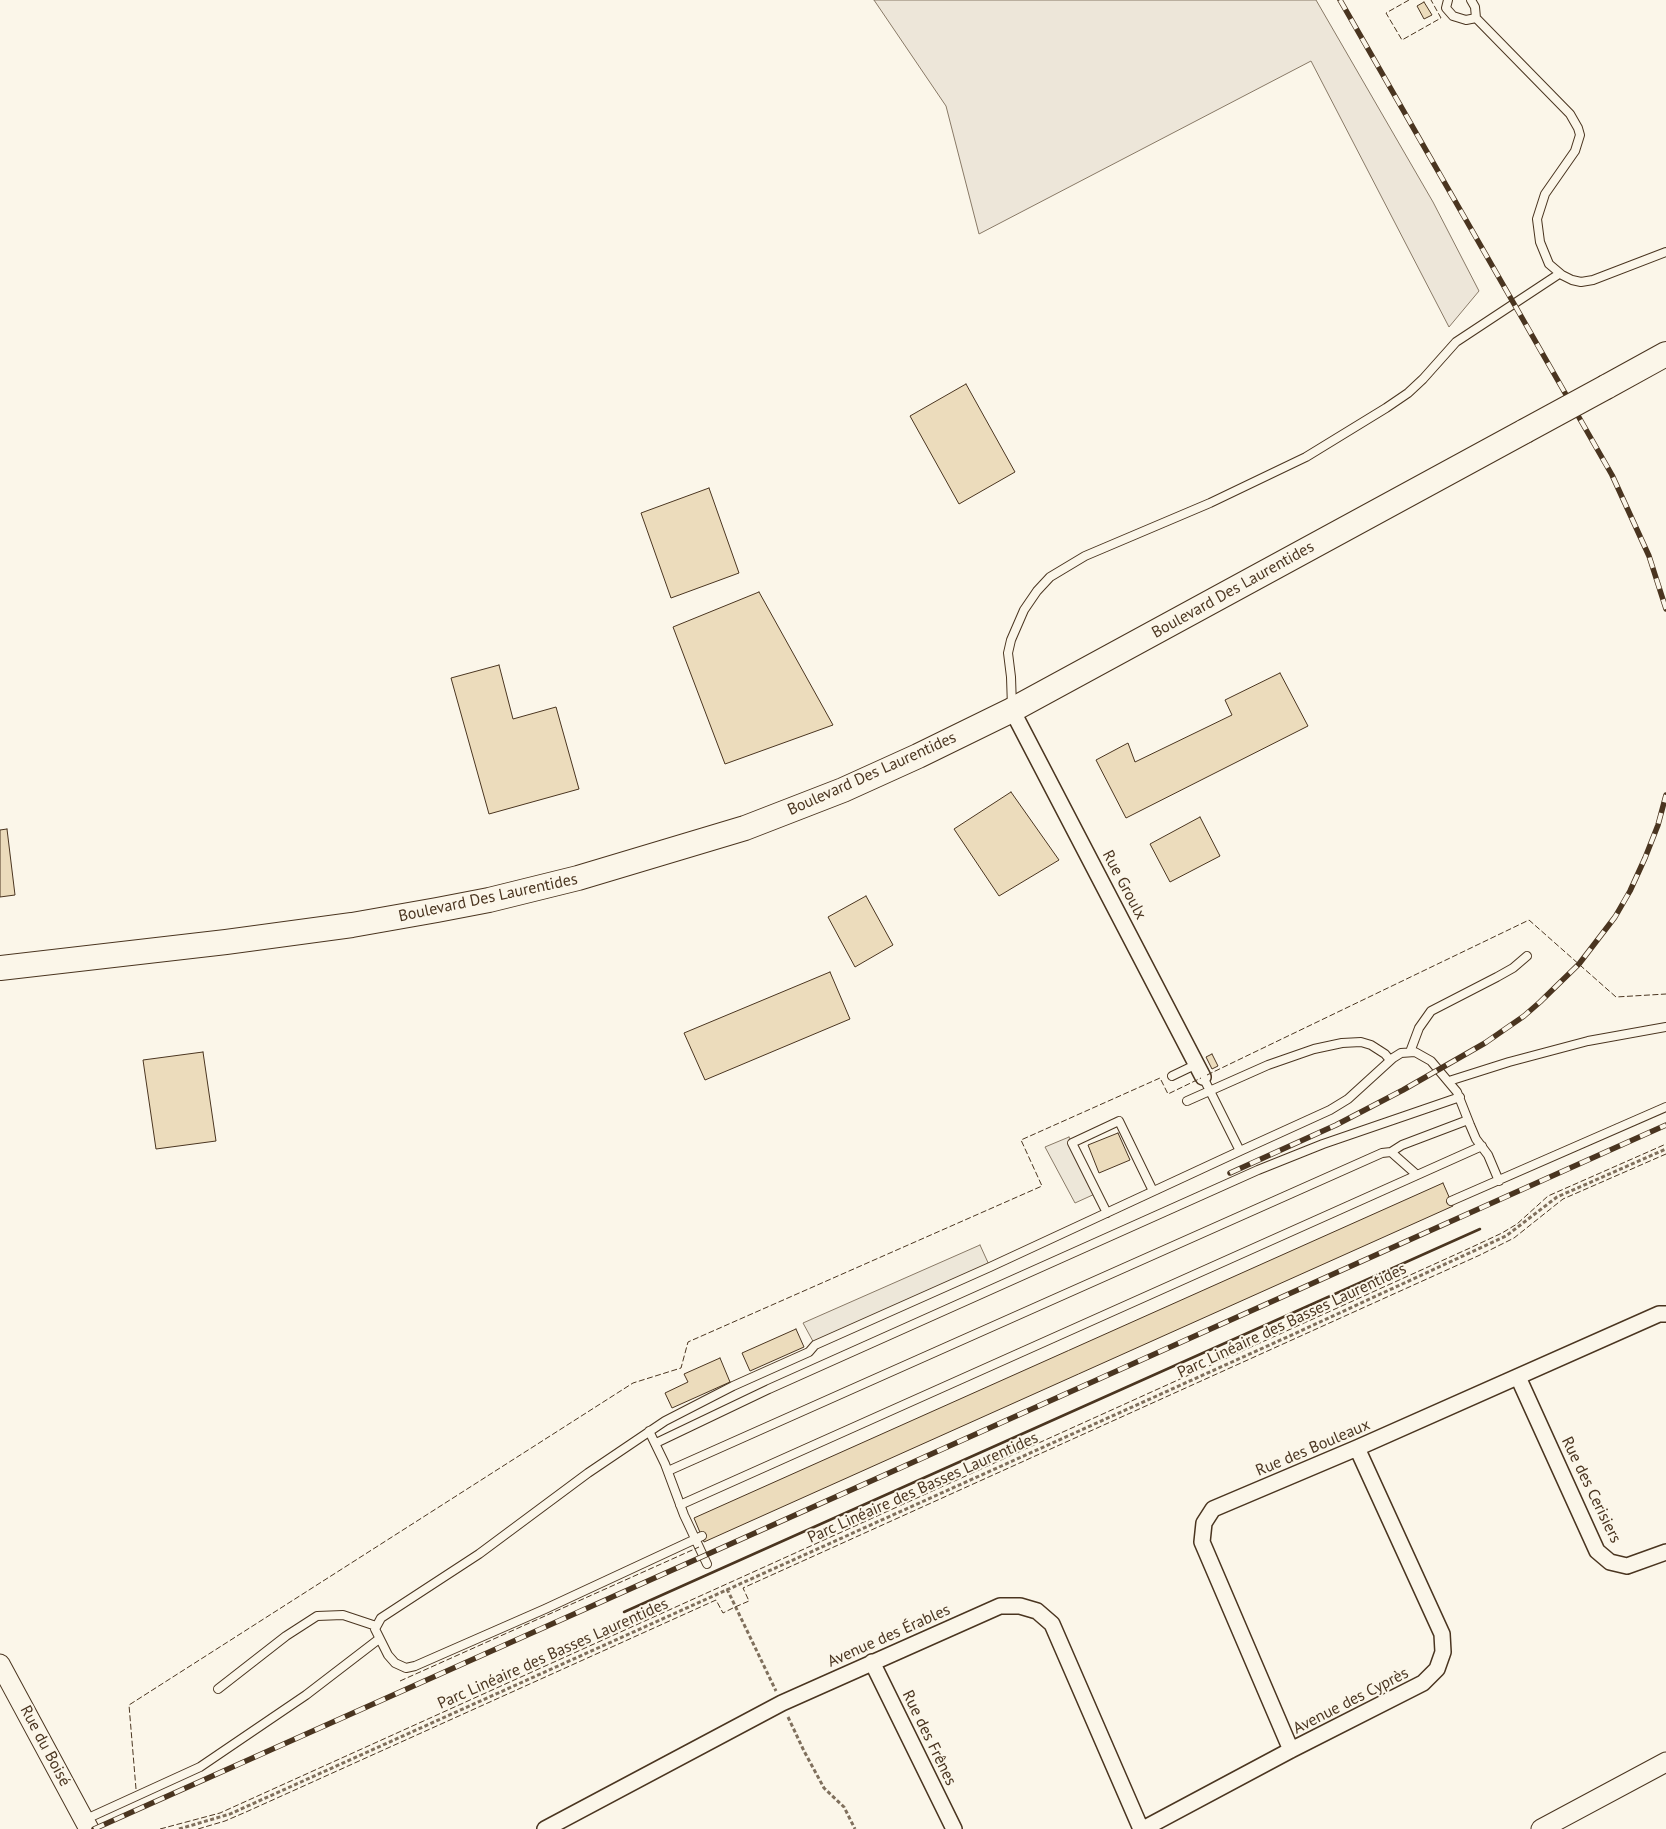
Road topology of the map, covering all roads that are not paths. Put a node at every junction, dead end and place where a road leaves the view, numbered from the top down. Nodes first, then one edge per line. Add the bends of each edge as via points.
1 (1448, 0) edge
2 (1471, 0) edge
3 (1476, 18) junction
4 (1666, 252) edge
5 (1559, 274) junction
6 (1666, 354) edge
7 (1012, 710) junction
8 (1527, 956) dead end
9 (0, 968) edge
10 (1666, 1027) edge
11 (1410, 1052) junction
12 (1390, 1060) junction
13 (1172, 1076) dead end
14 (1203, 1077) junction
15 (1449, 1082) junction
16 (1460, 1097) junction
17 (1188, 1101) dead end
18 (1666, 1107) edge
19 (1468, 1120) junction
20 (1482, 1146) junction
21 (1240, 1151) junction
22 (1391, 1152) junction
23 (1417, 1175) junction
24 (1499, 1181) junction
25 (1153, 1191) junction
26 (1451, 1201) dead end
27 (1107, 1213) junction
28 (1666, 1314) edge
29 (1518, 1377) junction
30 (649, 1431) junction
31 (656, 1443) junction
32 (1356, 1448) junction
33 (668, 1472) junction
34 (680, 1505) junction
35 (698, 1537) junction
36 (1666, 1552) edge
37 (707, 1564) dead end
38 (376, 1626) junction
39 (379, 1639) junction
40 (872, 1662) junction
41 (0, 1664) edge
42 (218, 1689) dead end
43 (1291, 1750) junction
44 (1666, 1762) edge
45 (87, 1825) edge
46 (545, 1829) edge
47 (954, 1829) edge
48 (1142, 1829) edge
49 (1541, 1829) edge

1 - 3 lane via 1446,8 1453,16 1466,20
2 - 3 lane
3 - 5 lane via 1570,114 1578,128 1580,135 1575,151 1545,194 1537,219 1545,256
4 - 5 lane via 1593,280 1581,282
5 - 7 lane via 1456,342 1401,398 1306,457 1210,503 1086,556 1050,577 1024,610 1011,640 1008,653
6 - 7 main road, Boulevard Des Laurentides, bridge
7 - 9 main road, Boulevard Des Laurentides via 843,790 784,813 714,838 541,888 343,926
7 - 14 street, Rue Groulx
8 - 11 lane via 1497,978 1431,1011 1419,1028
10 - 15 lane via 1588,1041
11 - 12 lane
11 - 15 lane via 1431,1061
12 - 14 lane via 1371,1045 1342,1042 1268,1065
12 - 21 lane via 1348,1100
13 - 14 lane
14 - 17 lane
14 - 21 lane
15 - 16 lane
16 - 19 lane
16 - 31 lane via 1258,1170 769,1389
18 - 24 lane
19 - 20 lane
19 - 22 lane
20 - 23 lane
20 - 24 lane
21 - 25 lane
22 - 23 lane
22 - 33 lane via 1382,1153
23 - 34 lane
24 - 26 lane
25 - 27 lane
25 - 27 lane via 1119,1121 1072,1143
27 - 30 lane via 814,1345 809,1352 733,1386
28 - 29 street, Rue des Bouleaux via 1659,1314
29 - 32 street, Rue des Bouleaux
29 - 36 street, Rue des Cerisiers via 1597,1551 1610,1562 1627,1566
30 - 31 lane
30 - 38 lane via 479,1554 381,1618
31 - 33 lane
32 - 43 street, Avenue des Cyprès via 1442,1634 1442,1652 1437,1670 1423,1684
32 - 43 street, Rue des Bouleaux via 1213,1509 1204,1523 1202,1542
33 - 34 lane
34 - 35 lane
35 - 37 lane
35 - 39 lane via 415,1666 406,1668 395,1663
38 - 39 lane
38 - 42 lane via 343,1615 317,1616
39 - 45 lane via 306,1695 200,1767
40 - 46 street, Avenue des Érables via 780,1698
40 - 47 street, Rue des Frênes
40 - 48 street, Avenue des Érables via 1000,1606 1020,1606 1038,1611 1052,1624
41 - 45 street, Rue du Boisé
43 - 48 street, Avenue des Cyprès
44 - 49 street

